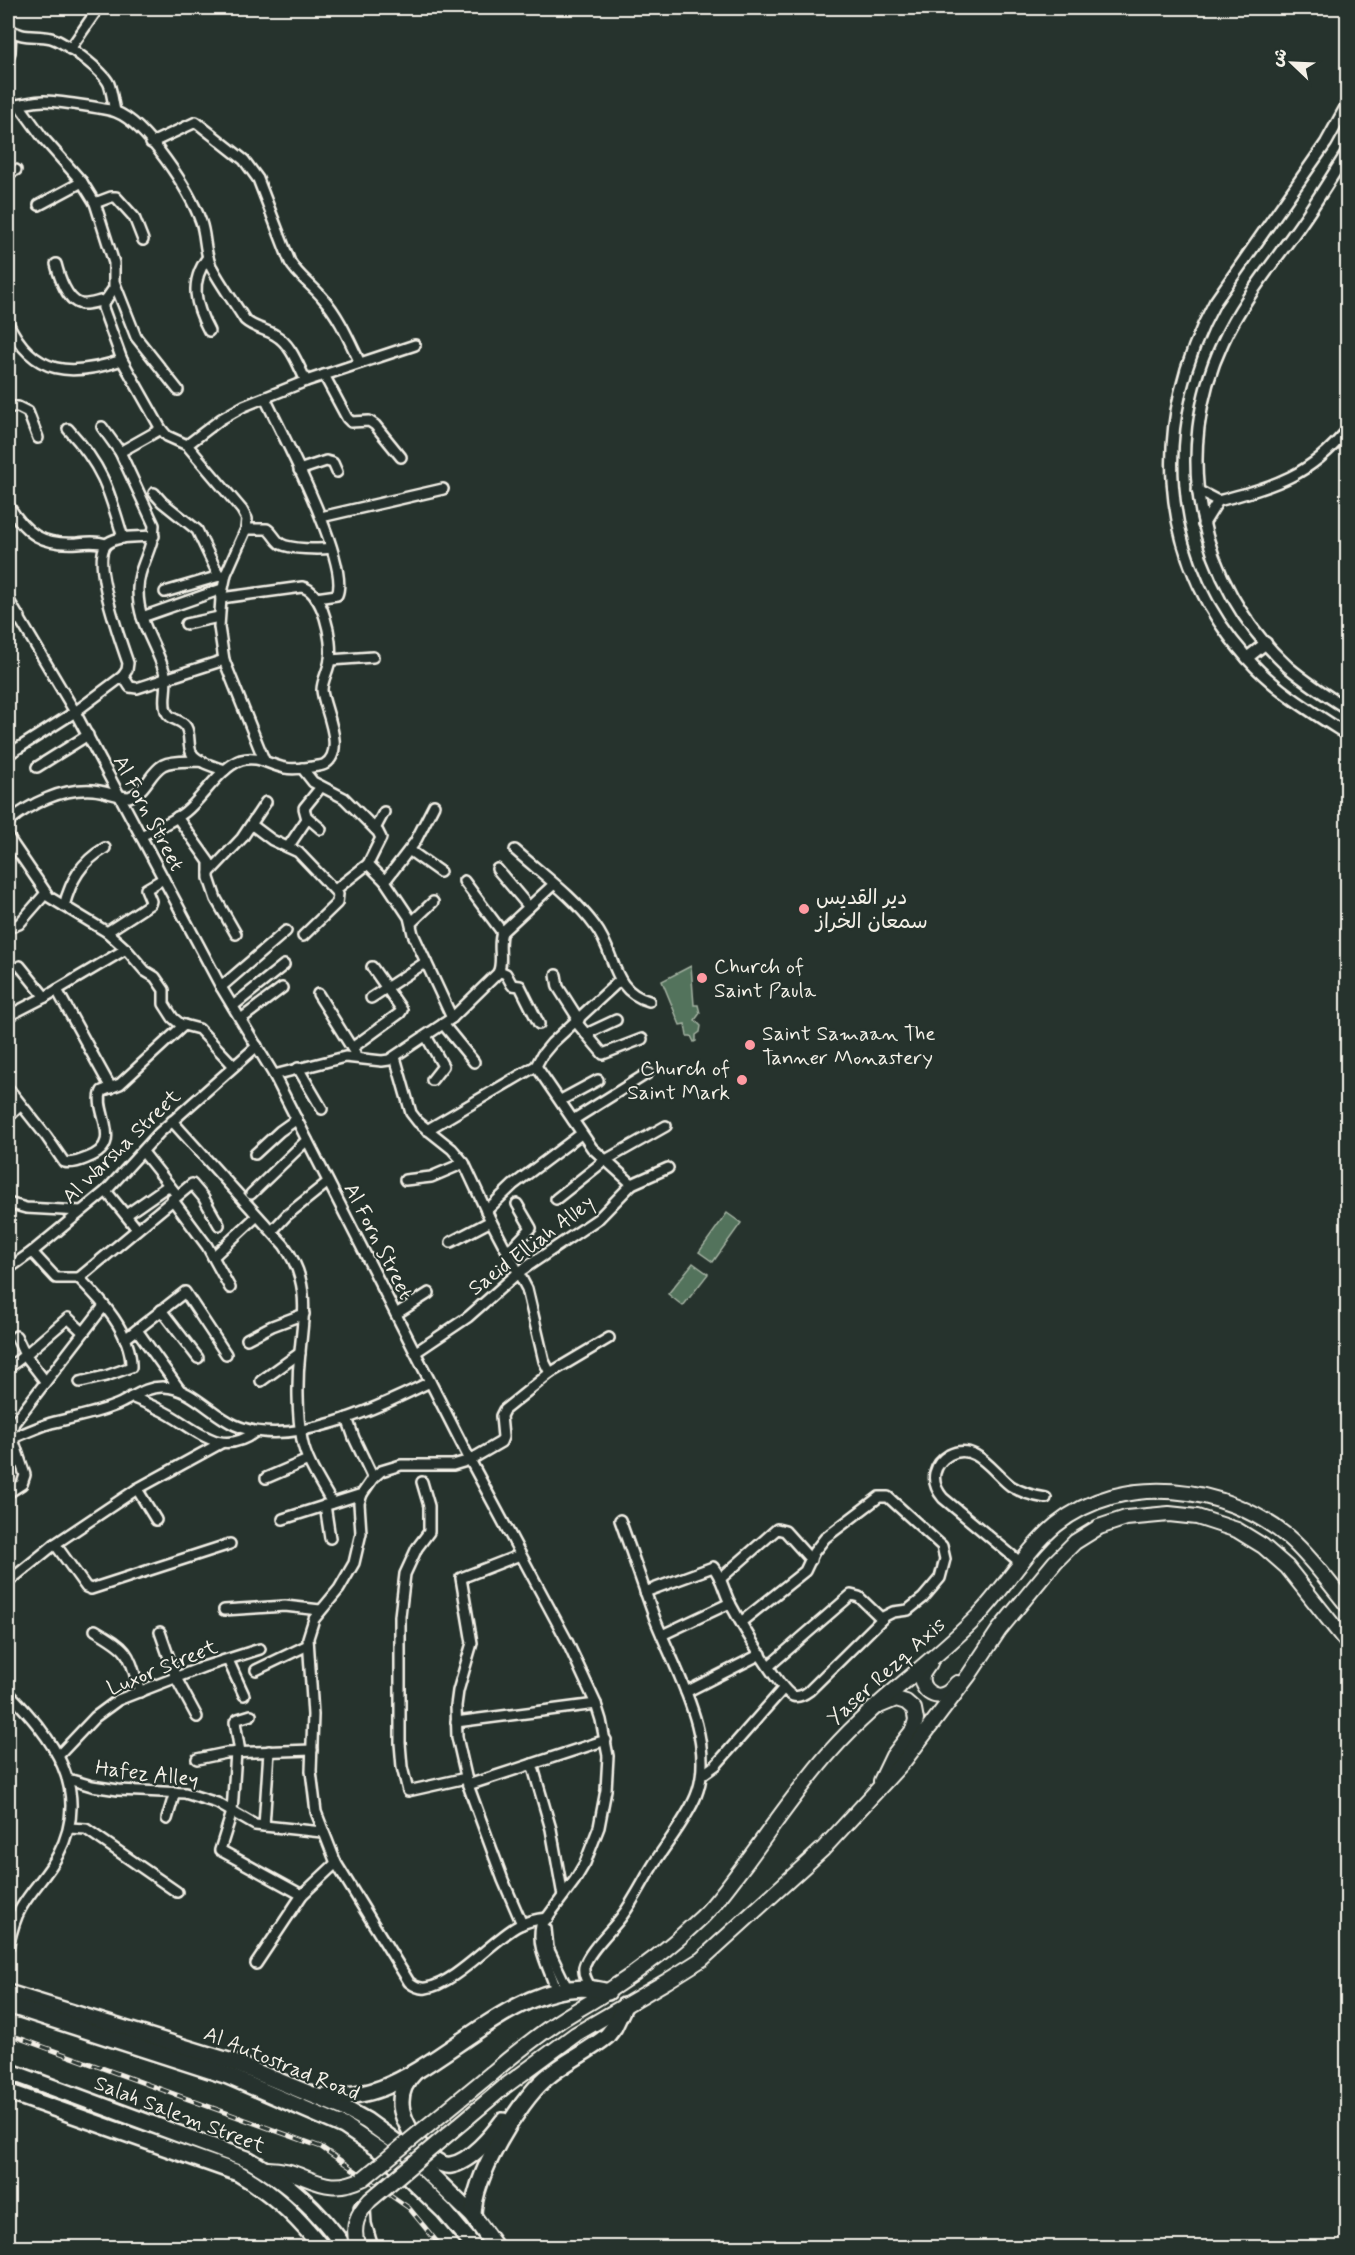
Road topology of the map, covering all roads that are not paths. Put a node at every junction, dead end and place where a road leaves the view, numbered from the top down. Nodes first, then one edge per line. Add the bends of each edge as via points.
1 (95, 14) dead end
2 (9, 29) edge
3 (70, 49) junction
4 (8, 58) edge
5 (1347, 103) edge
6 (8, 105) edge
7 (19, 105) junction
8 (115, 111) junction
9 (151, 142) junction
10 (1347, 151) edge
11 (82, 182) junction
12 (95, 203) junction
13 (39, 205) dead end
14 (143, 240) dead end
15 (208, 257) junction
16 (56, 264) dead end
17 (114, 281) junction
18 (106, 300) junction
19 (8, 323) edge
20 (209, 331) dead end
21 (415, 345) dead end
22 (122, 360) junction
23 (360, 363) junction
24 (324, 375) junction
25 (306, 381) junction
26 (178, 390) dead end
27 (265, 398) junction
28 (8, 407) edge
29 (102, 427) dead end
30 (68, 429) dead end
31 (161, 429) junction
32 (1347, 429) edge
33 (38, 438) dead end
34 (187, 445) junction
35 (120, 452) junction
36 (401, 457) dead end
37 (299, 470) junction
38 (337, 472) dead end
39 (443, 489) dead end
40 (1197, 490) junction
41 (154, 493) dead end
42 (1218, 501) junction
43 (8, 505) edge
44 (321, 517) junction
45 (1203, 525) junction
46 (246, 529) junction
47 (154, 536) junction
48 (123, 538) junction
49 (106, 544) junction
50 (331, 548) junction
51 (222, 575) junction
52 (165, 592) dead end
53 (222, 594) junction
54 (316, 598) junction
55 (8, 599) edge
56 (20, 617) junction
57 (142, 617) junction
58 (219, 617) junction
59 (8, 624) edge
60 (186, 624) dead end
61 (1266, 643) junction
62 (373, 657) dead end
63 (1247, 658) junction
64 (224, 660) junction
65 (330, 660) junction
66 (123, 676) junction
67 (166, 678) junction
68 (1347, 709) edge
69 (75, 712) junction
70 (88, 735) junction
71 (1347, 735) edge
72 (9, 754) dead end
73 (264, 760) junction
74 (201, 761) junction
75 (37, 766) dead end
76 (303, 768) junction
77 (225, 770) junction
78 (321, 787) junction
79 (121, 797) junction
80 (266, 802) dead end
81 (434, 805) dead end
82 (384, 812) dead end
83 (177, 817) junction
84 (307, 817) junction
85 (8, 822) edge
86 (252, 825) junction
87 (321, 829) dead end
88 (375, 829) junction
89 (141, 836) junction
90 (8, 837) edge
91 (288, 847) junction
92 (105, 848) dead end
93 (409, 850) junction
94 (515, 850) dead end
95 (368, 864) junction
96 (497, 869) dead end
97 (440, 872) dead end
98 (209, 873) junction
99 (164, 879) junction
100 (385, 881) junction
101 (464, 881) dead end
102 (554, 884) junction
103 (335, 890) junction
104 (46, 893) junction
105 (433, 902) dead end
106 (64, 906) junction
107 (529, 907) junction
108 (411, 923) junction
109 (8, 928) edge
110 (286, 931) dead end
111 (107, 932) junction
112 (502, 932) junction
113 (236, 934) dead end
114 (303, 936) dead end
115 (126, 949) junction
116 (426, 962) junction
117 (284, 965) dead end
118 (20, 966) dead end
119 (372, 967) dead end
120 (500, 971) junction
121 (556, 975) dead end
122 (619, 981) junction
123 (221, 987) junction
124 (282, 988) dead end
125 (388, 988) junction
126 (57, 990) junction
127 (318, 994) dead end
128 (45, 997) junction
129 (371, 998) dead end
130 (649, 1001) dead end
131 (233, 1006) junction
132 (8, 1016) edge
133 (452, 1017) junction
134 (241, 1019) junction
135 (616, 1020) dead end
136 (578, 1021) junction
137 (443, 1024) junction
138 (539, 1024) dead end
139 (184, 1025) junction
140 (586, 1034) junction
141 (426, 1036) junction
142 (642, 1039) dead end
143 (257, 1046) junction
144 (352, 1048) junction
145 (357, 1058) junction
146 (394, 1058) junction
147 (474, 1062) dead end
148 (234, 1066) junction
149 (536, 1066) junction
150 (298, 1068) junction
151 (648, 1073) dead end
152 (274, 1075) junction
153 (432, 1080) dead end
154 (598, 1080) dead end
155 (8, 1088) edge
156 (111, 1088) junction
157 (561, 1100) junction
158 (20, 1106) junction
159 (322, 1109) dead end
160 (8, 1117) edge
161 (297, 1119) junction
162 (573, 1120) junction
163 (172, 1121) junction
164 (666, 1126) dead end
165 (427, 1130) junction
166 (581, 1134) junction
167 (307, 1140) junction
168 (142, 1152) junction
169 (255, 1154) dead end
170 (604, 1161) junction
171 (464, 1163) junction
172 (668, 1168) dead end
173 (405, 1180) dead end
174 (328, 1182) junction
175 (632, 1184) junction
176 (169, 1185) junction
177 (106, 1191) junction
178 (251, 1194) dead end
179 (175, 1197) junction
180 (556, 1199) dead end
181 (8, 1203) edge
182 (517, 1204) dead end
183 (81, 1211) junction
184 (486, 1211) junction
185 (126, 1215) junction
186 (257, 1215) junction
187 (491, 1221) junction
188 (219, 1225) dead end
189 (137, 1229) junction
190 (272, 1231) junction
191 (451, 1242) dead end
192 (32, 1252) junction
193 (508, 1252) junction
194 (213, 1257) junction
195 (8, 1269) edge
196 (519, 1272) junction
197 (79, 1278) junction
198 (230, 1288) dead end
199 (429, 1293) dead end
200 (104, 1306) junction
201 (161, 1310) junction
202 (304, 1314) junction
203 (396, 1314) junction
204 (137, 1330) junction
205 (83, 1332) junction
206 (16, 1336) dead end
207 (609, 1338) dead end
208 (125, 1339) junction
209 (247, 1339) dead end
210 (416, 1352) junction
211 (300, 1353) junction
212 (226, 1354) dead end
213 (25, 1355) junction
214 (198, 1358) dead end
215 (8, 1368) edge
216 (550, 1373) junction
217 (261, 1381) dead end
218 (45, 1382) junction
219 (80, 1382) dead end
220 (430, 1382) junction
221 (180, 1390) junction
222 (131, 1397) junction
223 (347, 1418) junction
224 (300, 1431) junction
225 (255, 1432) junction
226 (13, 1438) junction
227 (221, 1443) junction
228 (309, 1460) junction
229 (470, 1460) junction
230 (266, 1478) dead end
231 (373, 1478) junction
232 (422, 1482) dead end
233 (137, 1489) junction
234 (8, 1493) edge
235 (362, 1494) junction
236 (1046, 1498) dead end
237 (328, 1504) junction
238 (156, 1520) dead end
239 (283, 1520) dead end
240 (620, 1520) dead end
241 (330, 1538) dead end
242 (55, 1544) junction
243 (230, 1544) dead end
244 (520, 1555) junction
245 (811, 1560) junction
246 (1021, 1563) junction
247 (720, 1579) junction
248 (8, 1582) edge
249 (645, 1592) junction
250 (730, 1603) junction
251 (1347, 1606) edge
252 (224, 1610) dead end
253 (320, 1610) junction
254 (882, 1619) junction
255 (741, 1622) junction
256 (95, 1630) dead end
257 (160, 1632) dead end
258 (662, 1635) junction
259 (1347, 1644) edge
260 (308, 1645) junction
261 (260, 1649) dead end
262 (941, 1650) junction
263 (761, 1654) junction
264 (228, 1660) junction
265 (978, 1662) junction
266 (769, 1666) junction
267 (256, 1670) dead end
268 (176, 1678) junction
269 (783, 1689) junction
270 (8, 1692) edge
271 (140, 1692) junction
272 (686, 1692) junction
273 (244, 1695) dead end
274 (596, 1704) junction
275 (870, 1710) junction
276 (251, 1715) dead end
277 (197, 1717) dead end
278 (456, 1722) junction
279 (606, 1740) junction
280 (312, 1750) junction
281 (270, 1751) junction
282 (238, 1752) junction
283 (59, 1755) junction
284 (197, 1759) dead end
285 (532, 1764) junction
286 (702, 1775) junction
287 (68, 1779) junction
288 (467, 1782) junction
289 (175, 1792) junction
290 (876, 1794) junction
291 (232, 1812) junction
292 (167, 1819) dead end
293 (264, 1826) junction
294 (69, 1828) junction
295 (322, 1832) junction
296 (336, 1863) junction
297 (177, 1892) dead end
298 (302, 1895) junction
299 (563, 1896) junction
300 (548, 1918) junction
301 (522, 1924) junction
302 (8, 1947) edge
303 (256, 1964) dead end
304 (591, 1988) junction
305 (562, 1989) junction
306 (608, 1992) junction
307 (8, 1993) edge
308 (8, 2005) edge
309 (624, 2006) junction
310 (8, 2071) edge
311 (414, 2073) junction
312 (8, 2092) edge
313 (318, 2096) junction
314 (522, 2106) junction
315 (265, 2169) junction
316 (362, 2208) joint
317 (473, 2216) junction
318 (322, 2247) edge
319 (358, 2247) edge
320 (475, 2247) edge
321 (496, 2247) edge

1 - 3 street
2 - 3 street via 26,37 54,39
2 - 4 street
3 - 8 street via 108,83
5 - 63 street via 1326,143 1215,302 1188,360 1175,411 1172,471 1185,551 1213,611
6 - 7 street
7 - 8 street via 44,101
7 - 11 street
8 - 9 street
9 - 15 street via 184,186 201,222
9 - 23 street via 196,122 244,160 258,179 290,262 333,311
10 - 40 street via 1298,229 1247,299 1222,343 1198,420
11 - 12 street
11 - 13 street
12 - 14 street via 116,197 134,217
12 - 17 street via 112,253
15 - 20 street via 197,276 196,289
15 - 25 street via 245,320 284,342
16 - 18 street via 63,284 77,302
17 - 18 street
17 - 26 street via 136,337
18 - 22 street via 103,308
19 - 22 street via 30,354 54,368 83,371
21 - 23 street
22 - 31 street
23 - 24 street
24 - 25 street
24 - 36 street via 347,418 375,425
25 - 27 street
27 - 34 street via 233,412
27 - 37 street
28 - 33 street via 28,412
29 - 35 street
30 - 48 street via 103,477
31 - 34 street
31 - 35 street
32 - 42 street via 1295,476
34 - 46 street via 242,510 247,519
35 - 47 street via 151,516
37 - 38 street via 329,461
37 - 44 street
39 - 44 street
40 - 42 street
40 - 45 street
41 - 51 street via 197,530
42 - 45 street
43 - 49 street via 24,528 45,541
44 - 50 street
45 - 61 street via 1228,590
46 - 50 street via 267,529 284,545 314,550
46 - 51 street
47 - 48 street
47 - 57 street via 138,582
48 - 49 street
49 - 66 street via 101,559 106,592 128,663
50 - 54 street via 339,573 339,592
51 - 52 street
51 - 53 street
53 - 54 street via 302,587
53 - 57 street
53 - 58 street
54 - 65 street via 329,634
55 - 56 street, Al Forn Street
56 - 59 street
56 - 69 street, Al Forn Street
57 - 67 street
58 - 60 street
58 - 64 street
61 - 63 street
61 - 68 street via 1301,678
62 - 65 street
63 - 71 street via 1272,683
64 - 67 street
64 - 73 street
65 - 76 street via 322,689 333,730 332,753 324,765
66 - 67 street via 133,689
66 - 69 street
67 - 74 street via 166,712 184,724 189,748
69 - 70 street, Al Forn Street
69 - 72 street
70 - 75 street
70 - 79 street, Al Forn Street
73 - 76 street via 284,768
73 - 77 street via 241,760
74 - 77 street
74 - 79 street via 167,763 135,795
76 - 78 street via 307,777
77 - 83 street
78 - 84 street via 304,808
78 - 88 street via 345,798
79 - 85 street via 93,790 65,792 33,805
79 - 89 street, Al Forn Street
80 - 86 street
81 - 93 street
82 - 88 street
83 - 89 street
83 - 98 street via 209,862
84 - 87 street
84 - 91 street
86 - 91 street
86 - 98 street
88 - 95 street via 381,838
89 - 99 street, Al Forn Street
90 - 104 street
91 - 103 street via 298,852
92 - 106 street via 77,872
93 - 97 street
93 - 100 street
94 - 102 street
95 - 100 street
95 - 103 street
96 - 107 street
98 - 113 street via 216,899
99 - 111 street via 146,889 150,904
99 - 123 street, Al Forn Street
100 - 108 street
101 - 112 street
102 - 107 street
102 - 122 street via 605,940
103 - 114 street via 337,903
104 - 106 street
104 - 109 street via 19,924
105 - 108 street
106 - 111 street
107 - 112 street
108 - 116 street
110 - 123 street
111 - 115 street
112 - 120 street
115 - 126 street
115 - 139 street via 144,971 155,977 164,990 164,1004 173,1018
116 - 125 street
116 - 133 street
117 - 131 street
118 - 128 street
119 - 125 street
120 - 133 street
120 - 138 street via 512,985 520,987
121 - 136 street
122 - 130 street via 632,994
122 - 136 street
123 - 131 street, Al Forn Street
124 - 134 street
125 - 129 street
125 - 144 street via 401,1006 400,1013
126 - 128 street
126 - 156 street
127 - 144 street
128 - 132 street
131 - 134 street, Al Forn Street
133 - 137 street
134 - 143 street, Al Forn Street
135 - 140 street
136 - 140 street
136 - 149 street via 552,1043
137 - 141 street
137 - 147 street
139 - 148 street via 199,1029
139 - 156 street
140 - 142 street via 604,1054
141 - 146 street
141 - 153 street via 443,1066
143 - 148 street, Al Warsha Street
143 - 152 street, Al Forn Street
144 - 145 street
145 - 146 street
145 - 150 street
146 - 165 street via 411,1113
148 - 163 street, Al Warsha Street
149 - 157 street
149 - 165 street
150 - 152 street
150 - 159 street
151 - 162 street
152 - 161 street, Al Forn Street
154 - 157 street
155 - 158 street
156 - 158 street via 100,1094 107,1133 103,1147 88,1158 71,1163 64,1162
157 - 162 street
158 - 160 street
161 - 167 street, Al Forn Street
161 - 169 street
162 - 166 street
163 - 168 street, Al Warsha Street
163 - 186 street
164 - 170 street
165 - 171 street
166 - 170 street
166 - 184 street via 513,1185
167 - 174 street, Al Forn Street
167 - 178 street
168 - 176 street
168 - 177 street, Al Warsha Street
170 - 175 street
170 - 180 street
171 - 173 street via 430,1177
171 - 184 street
172 - 175 street, Saeid Elliah Alley
174 - 190 street
174 - 203 street, Al Forn Street
175 - 196 street, Saeid Elliah Alley via 599,1218
176 - 179 street
176 - 185 street
177 - 183 street, Al Warsha Street
177 - 185 street
179 - 188 street via 192,1184
179 - 189 street
179 - 194 street
181 - 183 street via 26,1208
182 - 193 street via 531,1228
183 - 192 street, Al Warsha Street
184 - 187 street
185 - 189 street
186 - 190 street
186 - 194 street
187 - 191 street
187 - 193 street
189 - 197 street
190 - 202 street via 294,1261 304,1296
192 - 195 street, Al Warsha Street
192 - 197 street via 57,1279
193 - 196 street
194 - 198 street
196 - 210 street, Saeid Elliah Alley via 468,1317
196 - 216 street
197 - 200 street
199 - 203 street
200 - 205 street
200 - 208 street
201 - 204 street
201 - 212 street via 186,1293
201 - 214 street
202 - 209 street
202 - 211 street
203 - 210 street, Al Forn Street
204 - 208 street
204 - 221 street
205 - 213 street via 68,1318
205 - 218 street
206 - 213 street
207 - 216 street
208 - 219 street via 131,1366
210 - 220 street, Al Forn Street
211 - 217 street
211 - 224 street
213 - 215 street
213 - 218 street
216 - 229 street via 502,1413 501,1442
218 - 226 street via 14,1423
220 - 223 street
220 - 229 street, Al Forn Street
221 - 222 street via 160,1386
221 - 225 street via 226,1421
222 - 226 street
222 - 227 street
223 - 224 street
223 - 231 street
224 - 225 street
224 - 228 street
225 - 227 street via 239,1442
226 - 234 street via 25,1475 22,1484
227 - 233 street
228 - 230 street
228 - 237 street
229 - 231 street via 453,1465 401,1465
229 - 244 street, Al Forn Street
231 - 235 street
232 - 288 street via 429,1506 429,1533 405,1574 400,1616 402,1767 410,1791
233 - 238 street
233 - 242 street
235 - 237 street
235 - 253 street via 357,1554 345,1581
236 - 246 street via 1013,1487 983,1460 966,1453 953,1453 938,1466 936,1487 943,1498
237 - 239 street
237 - 241 street
240 - 249 street
242 - 243 street via 88,1589
242 - 248 street
244 - 274 street, Al Forn Street
244 - 278 street via 461,1580 472,1643 458,1690
245 - 247 street via 785,1531 777,1529
245 - 254 street via 825,1538 876,1498 888,1497 942,1546 945,1559 940,1578 923,1598 908,1610 893,1612
245 - 255 street via 800,1576
246 - 251 main road, Yaser Rezq Axis via 1057,1524 1092,1504 1144,1491 1186,1492 1229,1504 1275,1528 1301,1550
246 - 262 main road, Yaser Rezq Axis via 979,1615
247 - 249 street via 716,1569 710,1567
247 - 250 street
249 - 258 street
250 - 255 street
250 - 258 street
252 - 253 street via 285,1606
253 - 260 street via 310,1628
254 - 266 street via 859,1597 851,1595
254 - 269 street via 805,1694 794,1696
255 - 263 street
256 - 271 street via 127,1653
257 - 268 street
258 - 272 street
259 - 265 main road via 1287,1567 1263,1546 1224,1524 1197,1516 1168,1514 1113,1522 1075,1542 1006,1621
260 - 267 street
260 - 280 street via 313,1697
261 - 264 street, Luxor Street
262 - 265 main road via 922,1676 925,1689 931,1694 948,1693
262 - 275 main road, Yaser Rezq Axis
263 - 266 street
263 - 272 street
264 - 268 street, Luxor Street
264 - 273 street
265 - 290 main road
266 - 269 street
268 - 271 street, Luxor Street
268 - 277 street
269 - 286 street via 716,1765
270 - 283 street
271 - 283 street, Luxor Street via 106,1708
272 - 286 street via 700,1738
274 - 278 street
274 - 279 street, Al Forn Street
275 - 290 main road via 891,1700 901,1700 911,1705 916,1720
275 - 306 main road, Yaser Rezq Axis via 816,1769 702,1917
276 - 282 street via 235,1722
278 - 288 street
279 - 285 street
279 - 299 street, Al Forn Street via 608,1773 599,1827 585,1863
280 - 281 street
280 - 295 street via 312,1792
281 - 282 street
281 - 293 street
282 - 284 street
282 - 291 street
283 - 287 street
285 - 288 street
285 - 299 street via 551,1829
286 - 304 street via 686,1817 628,1909 587,1961 584,1972
287 - 289 street, Hafez Alley via 118,1790
287 - 294 street
288 - 301 street
289 - 291 street, Hafez Alley via 201,1797
289 - 292 street
290 - 309 main road via 823,1849 702,1959
291 - 293 street, Hafez Alley via 246,1822
291 - 298 street via 220,1850
293 - 295 street, Hafez Alley
294 - 297 street via 86,1828
294 - 302 street via 58,1856 21,1907
295 - 296 street
296 - 298 street
296 - 301 street via 405,1976 415,1986 429,1988 452,1976
298 - 303 street
299 - 300 street, Al Forn Street
300 - 301 street
300 - 305 street via 545,1933
304 - 305 highway
304 - 306 highway
305 - 311 highway via 535,1998
306 - 315 main road, Yaser Rezq Axis, bridge via 557,2022 364,2178 337,2186 318,2184 284,2170
307 - 313 highway, Al Autostrad Road via 232,2062
308 - 320 highway, Al Autostrad Road via 228,2076 338,2122 384,2153
309 - 314 highway via 607,2036 544,2079
309 - 316 main road, bridge via 576,2034 504,2087
310 - 315 highway, Salah Salem Street via 232,2152
311 - 313 highway via 368,2093
311 - 314 highway via 402,2094 403,2117 439,2164 460,2162
312 - 318 highway, Salah Salem Street via 238,2173 286,2207
313 - 317 highway, Al Autostrad Road via 390,2136
314 - 317 highway via 478,2187
315 - 319 highway, Salah Salem Street
316 - 319 highway
317 - 321 highway, Al Autostrad Road

